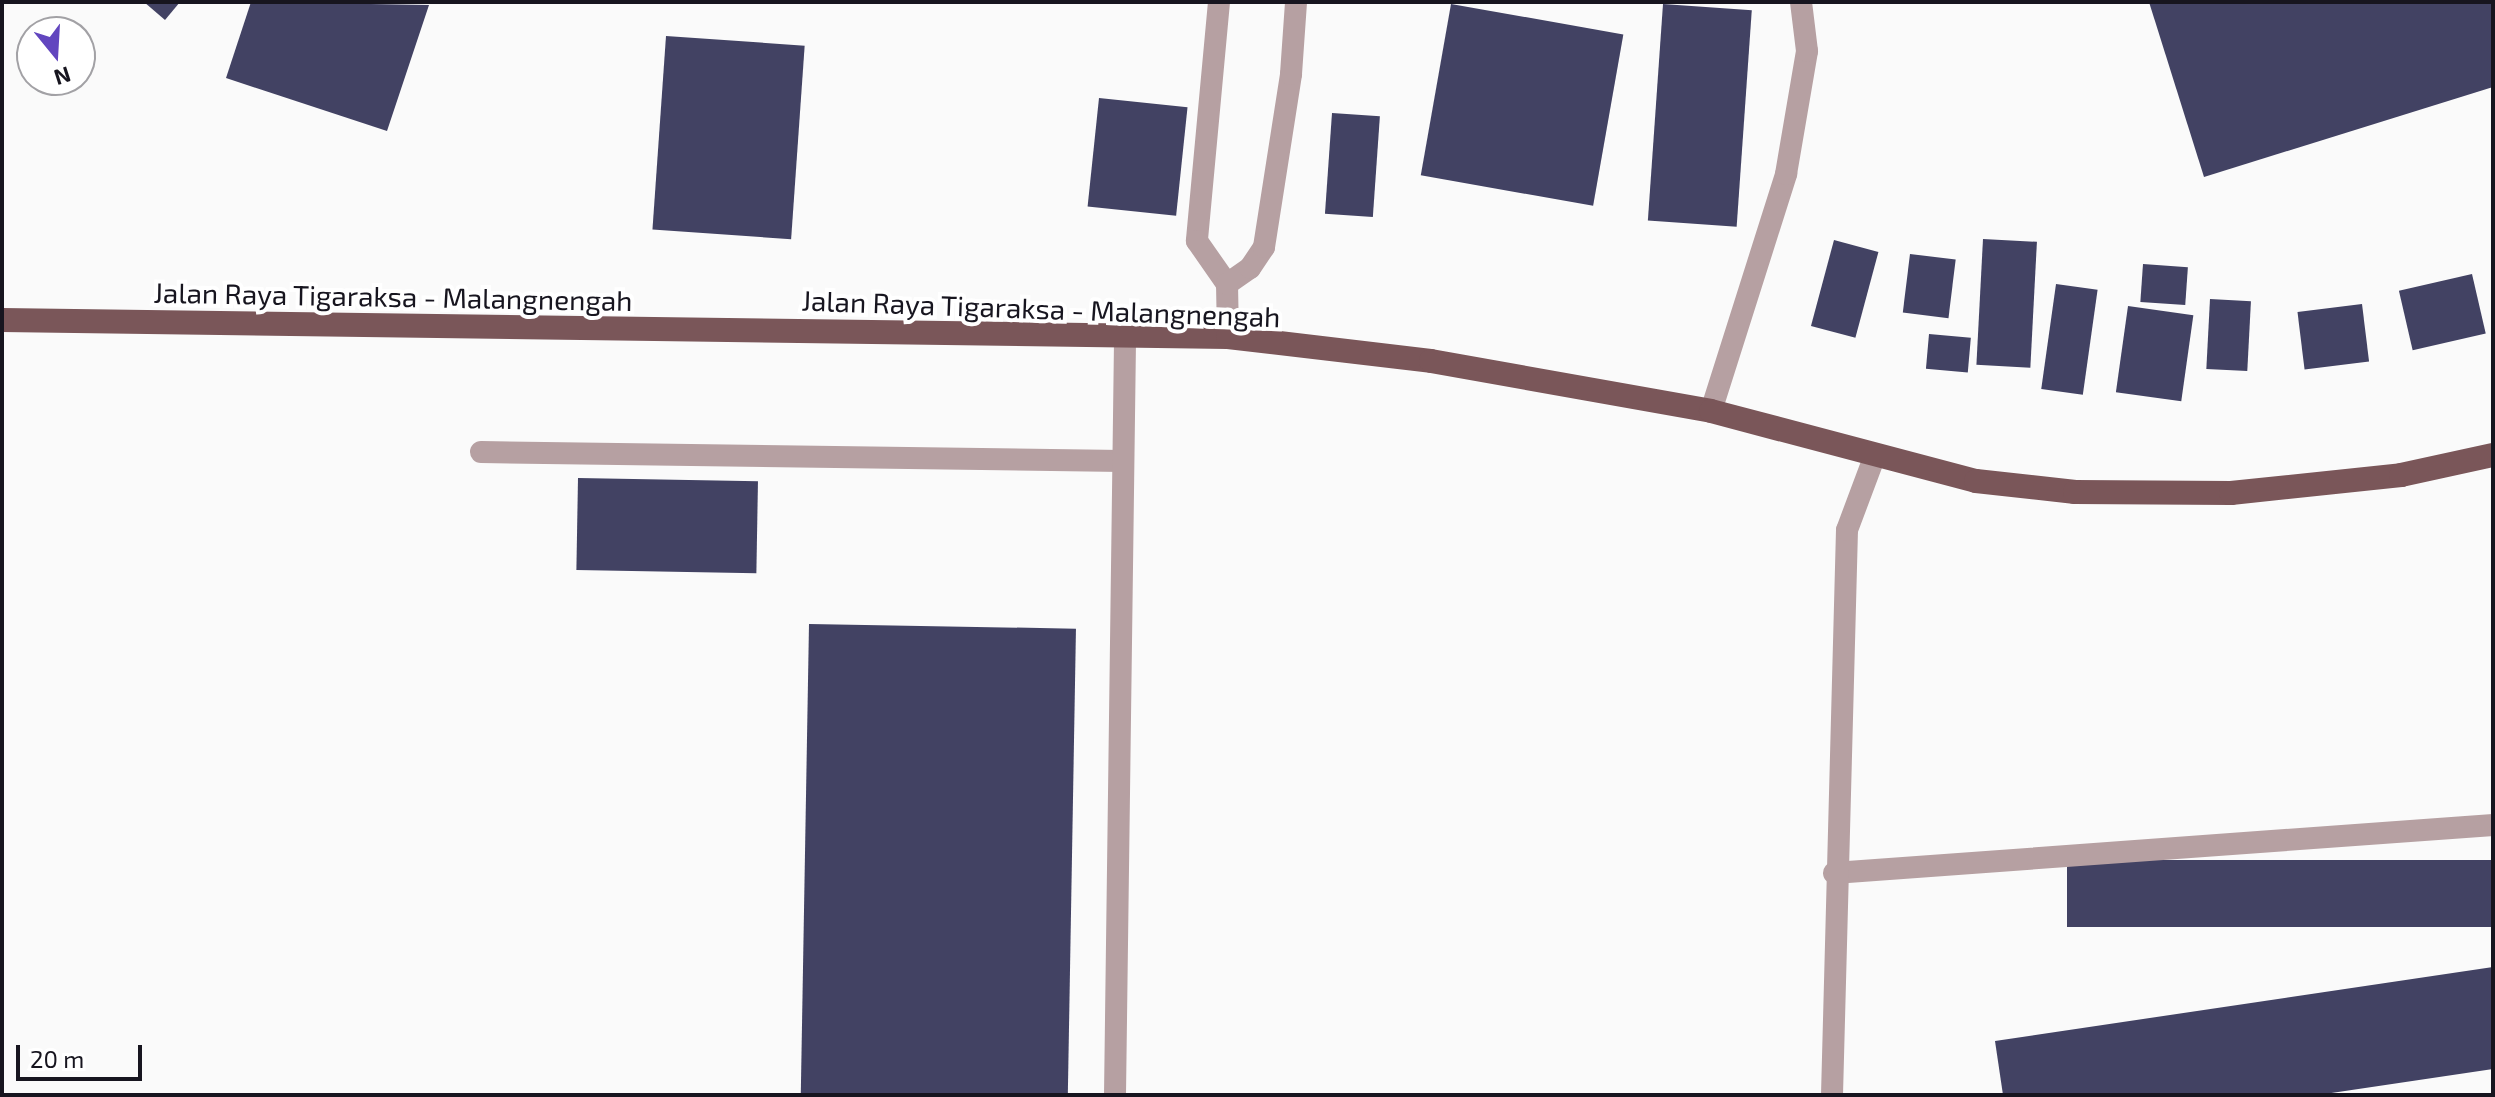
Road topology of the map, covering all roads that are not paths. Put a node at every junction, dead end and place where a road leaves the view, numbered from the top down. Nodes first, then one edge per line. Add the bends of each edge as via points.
1 (1219, 2) edge
2 (1296, 2) edge
3 (1801, 2) edge
4 (1227, 284) junction
5 (2, 320) edge
6 (1125, 337) junction
7 (1228, 337) junction
8 (1711, 411) junction
9 (481, 452) dead end
10 (1875, 455) junction
11 (2493, 455) edge
12 (1122, 461) junction
13 (2493, 825) edge
14 (1834, 873) junction
15 (1115, 1095) edge
16 (1832, 1095) edge

1 - 4 lane via 1197,241
2 - 4 lane via 1291,74 1264,247 1250,268
3 - 8 lane via 1807,51 1786,174
4 - 7 lane
5 - 6 main road, Jalan Raya Tigaraksa - Malangnengah
6 - 7 main road, Jalan Raya Tigaraksa - Malangnengah
6 - 12 lane
7 - 8 main road, Jalan Raya Tigaraksa - Malangnengah via 1431,361
8 - 10 main road, Jalan Raya Tigaraksa - Malangnengah
9 - 12 lane
10 - 11 main road, Jalan Raya Tigaraksa - Malangnengah via 1976,481 2075,492 2231,493 2401,475
10 - 14 lane via 1847,530
12 - 15 lane
13 - 14 lane
14 - 16 lane

